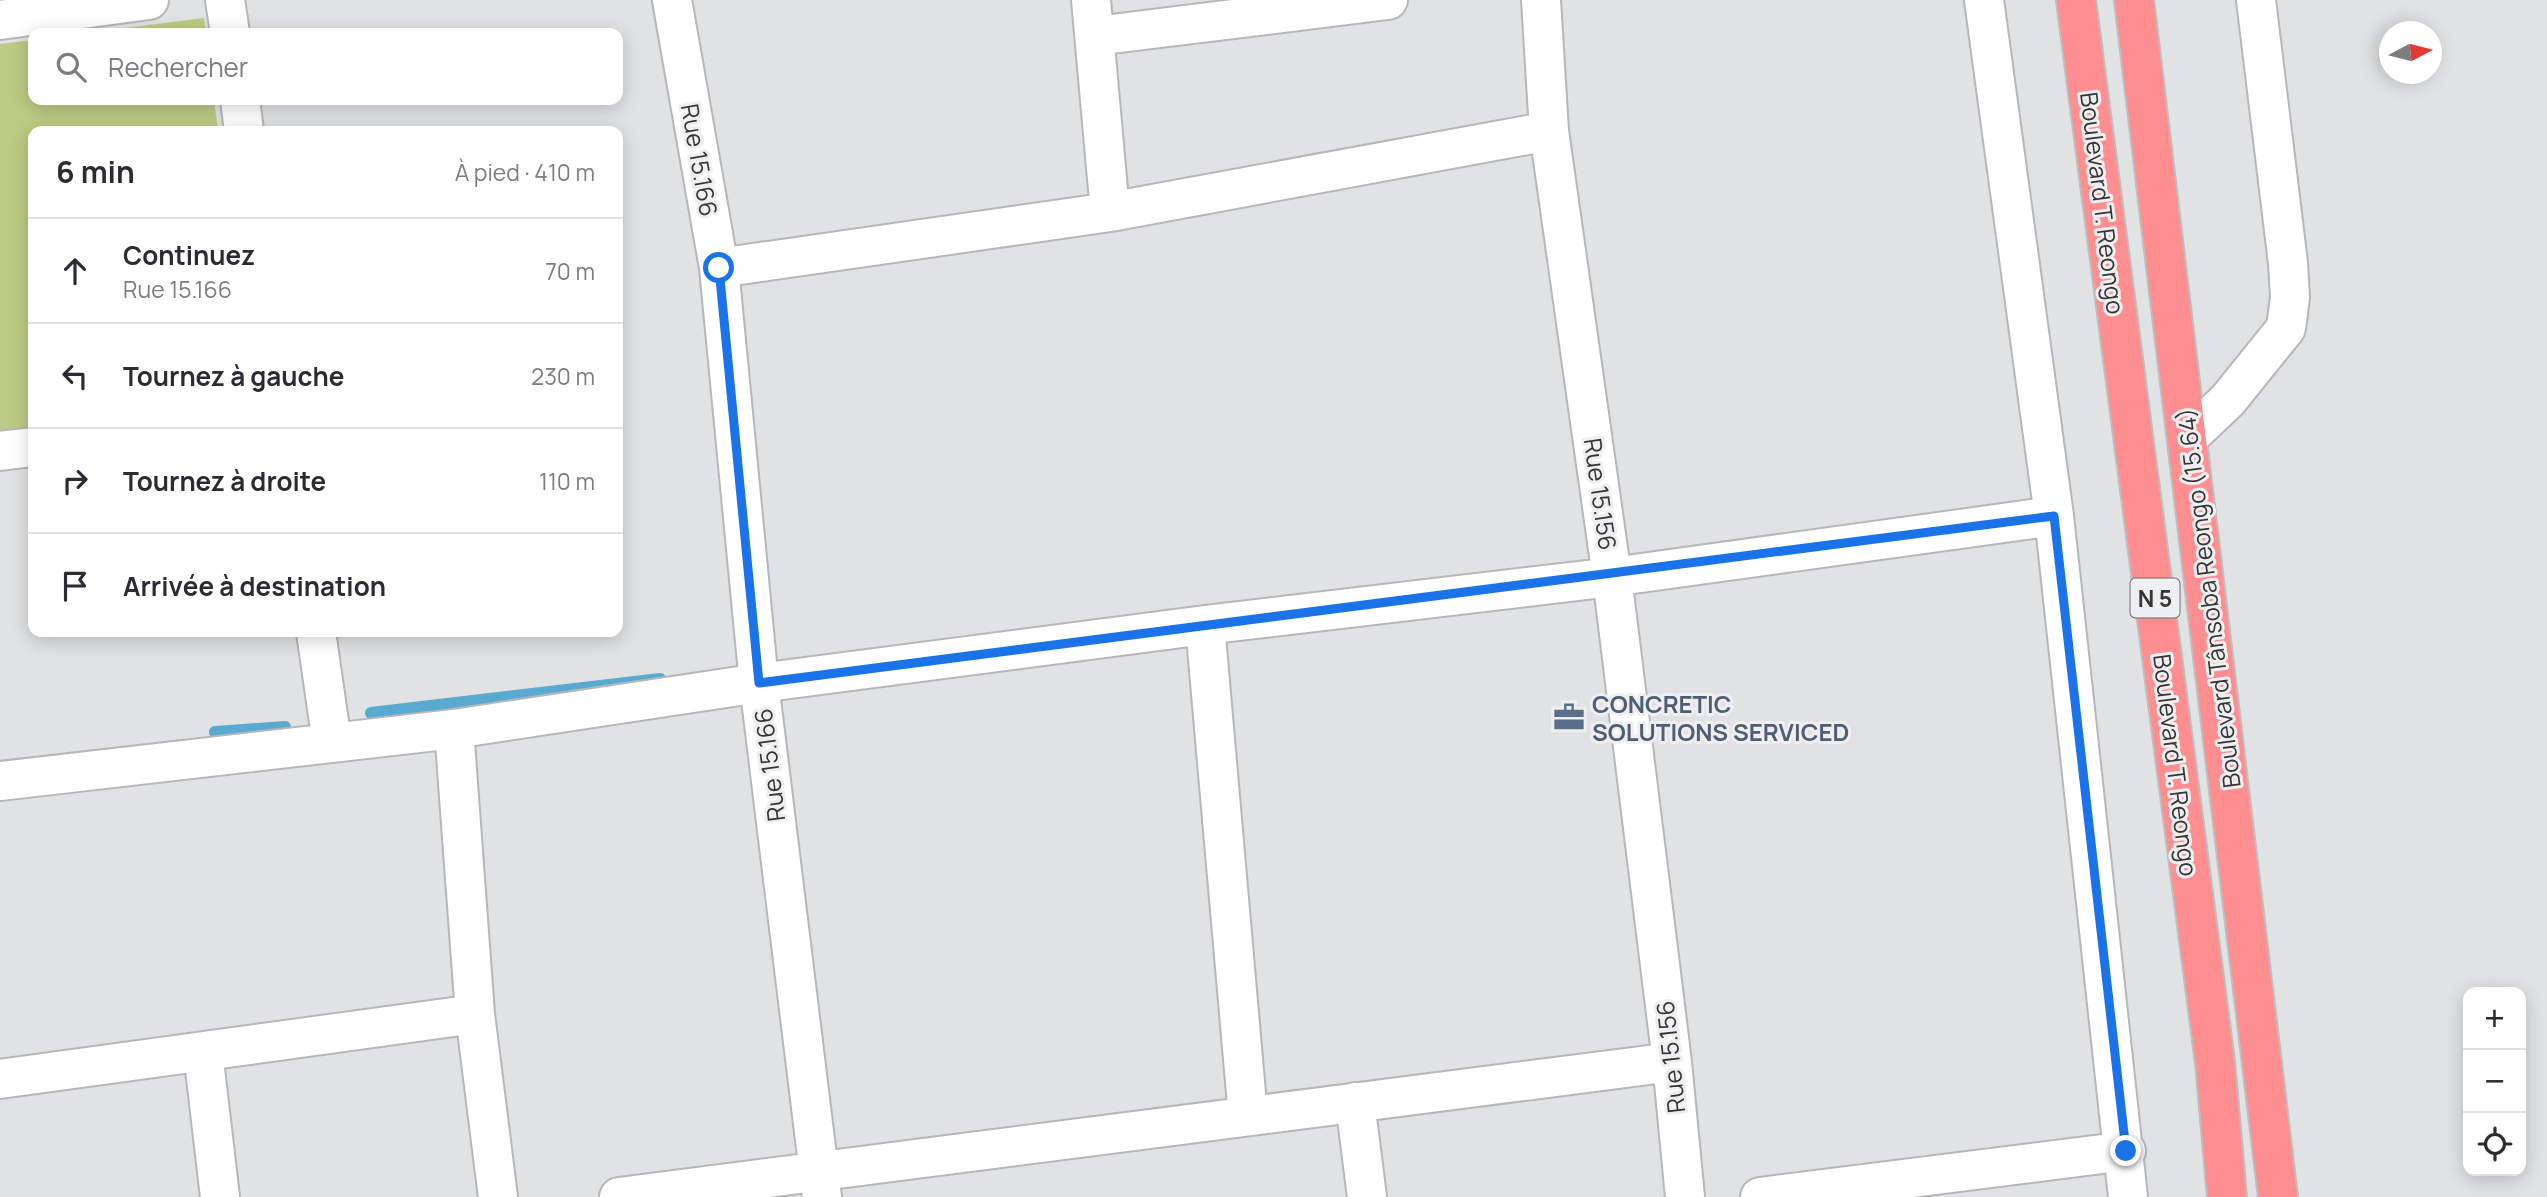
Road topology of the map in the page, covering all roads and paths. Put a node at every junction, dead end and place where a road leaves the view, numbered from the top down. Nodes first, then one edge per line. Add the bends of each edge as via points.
1 (149, 0) edge
2 (226, 0) edge
3 (672, 0) edge
4 (1388, 0) edge
5 (1541, 0) edge
6 (1984, 0) edge
7 (2076, 0) edge
8 (2134, 0) edge
9 (2256, 0) edge
10 (1093, 18) edge
11 (0, 20) edge
12 (229, 28) edge
13 (241, 105) edge
14 (243, 126) edge
15 (1549, 131) junction
16 (1110, 212) junction
17 (719, 268) junction
18 (2189, 437) junction
19 (28, 448) edge
20 (0, 451) edge
21 (2054, 516) junction
22 (1612, 577) junction
23 (1205, 625) junction
24 (317, 637) edge
25 (759, 683) junction
26 (454, 729) junction
27 (332, 743) junction
28 (0, 781) edge
29 (475, 1014) junction
30 (203, 1052) junction
31 (1672, 1062) junction
32 (0, 1079) edge
33 (1355, 1102) junction
34 (1248, 1116) junction
35 (2126, 1151) junction
36 (820, 1184) edge
37 (220, 1197) edge
38 (498, 1197) edge
39 (619, 1197) edge
40 (1367, 1197) edge
41 (1685, 1197) edge
42 (1760, 1197) edge
43 (2128, 1197) edge
44 (2227, 1197) edge
45 (2278, 1197) edge

1 - 11 street
2 - 12 street
3 - 17 street, Rue 15.166
4 - 10 street
5 - 15 street, Rue 15.156
6 - 21 street
7 - 44 highway, Boulevard T. Reongo / N 5 via 2215,1062
8 - 18 highway, Boulevard Tânsoba Reongo (15.64) / N 5
9 - 18 street via 2288,263 2286,328 2228,400
10 - 16 street
13 - 14 street
15 - 16 street
15 - 22 street, Rue 15.156
16 - 17 street
17 - 25 street, Rue 15.166
18 - 45 highway, Boulevard Tânsoba Reongo (15.64) / N 5
19 - 20 street
21 - 22 street
21 - 35 street
22 - 23 street
22 - 31 street, Rue 15.156
23 - 25 street
23 - 34 street
24 - 27 street
25 - 26 street
25 - 36 street, Rue 15.166
26 - 27 street
26 - 29 street
27 - 28 street
29 - 30 street
29 - 38 street
30 - 32 street
30 - 37 street
31 - 33 street
31 - 41 street, Rue 15.156
33 - 34 street
33 - 40 street
34 - 36 street
35 - 42 street
35 - 43 street
36 - 39 street

